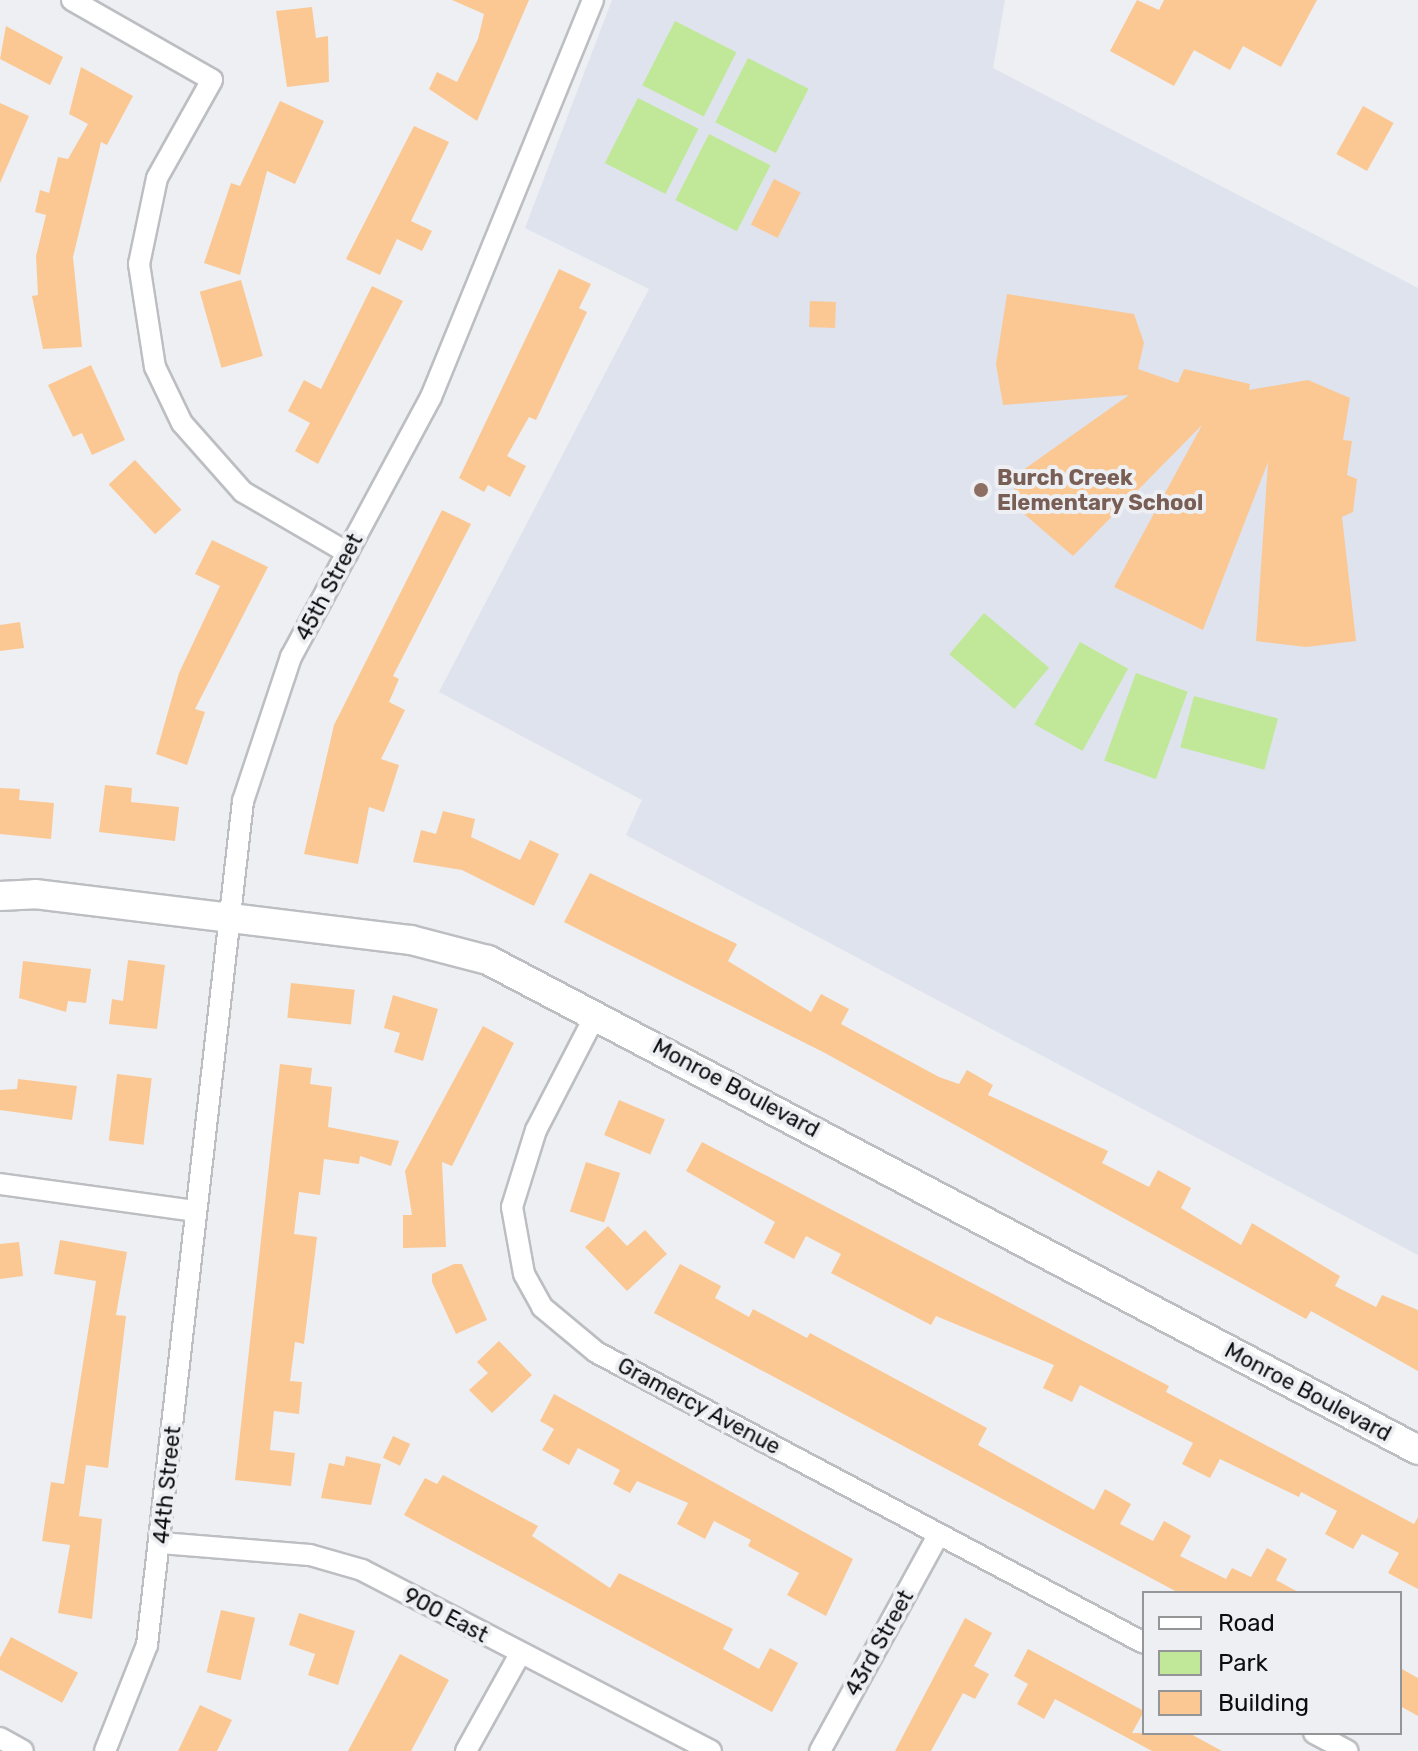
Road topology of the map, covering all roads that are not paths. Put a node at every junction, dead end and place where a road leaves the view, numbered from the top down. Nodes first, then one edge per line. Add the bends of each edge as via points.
1 (72, 0) edge
2 (593, 0) edge
3 (348, 553) junction
4 (0, 896) edge
5 (227, 918) junction
6 (596, 1014) junction
7 (0, 1184) edge
8 (195, 1211) junction
9 (1418, 1450) edge
10 (939, 1534) junction
11 (161, 1543) junction
12 (1142, 1642) edge
13 (520, 1654) junction
14 (1318, 1735) edge
15 (0, 1738) edge
16 (23, 1751) edge
17 (105, 1751) edge
18 (466, 1751) edge
19 (711, 1751) edge
20 (820, 1751) edge
21 (1348, 1751) edge

1 - 3 street via 212,80 157,178 139,264 155,367 182,423 243,492
2 - 3 street, 45th Street via 431,397
3 - 5 street, 45th Street via 291,657 265,727 243,801
4 - 5 street, Monroe Boulevard
5 - 6 street, Monroe Boulevard via 456,947
5 - 8 street, 45th Street
6 - 9 street, Monroe Boulevard
6 - 10 street, Gramercy Avenue via 536,1130 512,1207 518,1252 542,1307 596,1352
7 - 8 street
8 - 11 street, 44th Street
10 - 12 street, Gramercy Avenue
10 - 20 street, 43rd Street
11 - 13 street, 900 East via 310,1555 362,1570
11 - 17 street, 44th Street via 147,1645
13 - 18 street
13 - 19 street, 900 East
14 - 21 street
15 - 16 street

